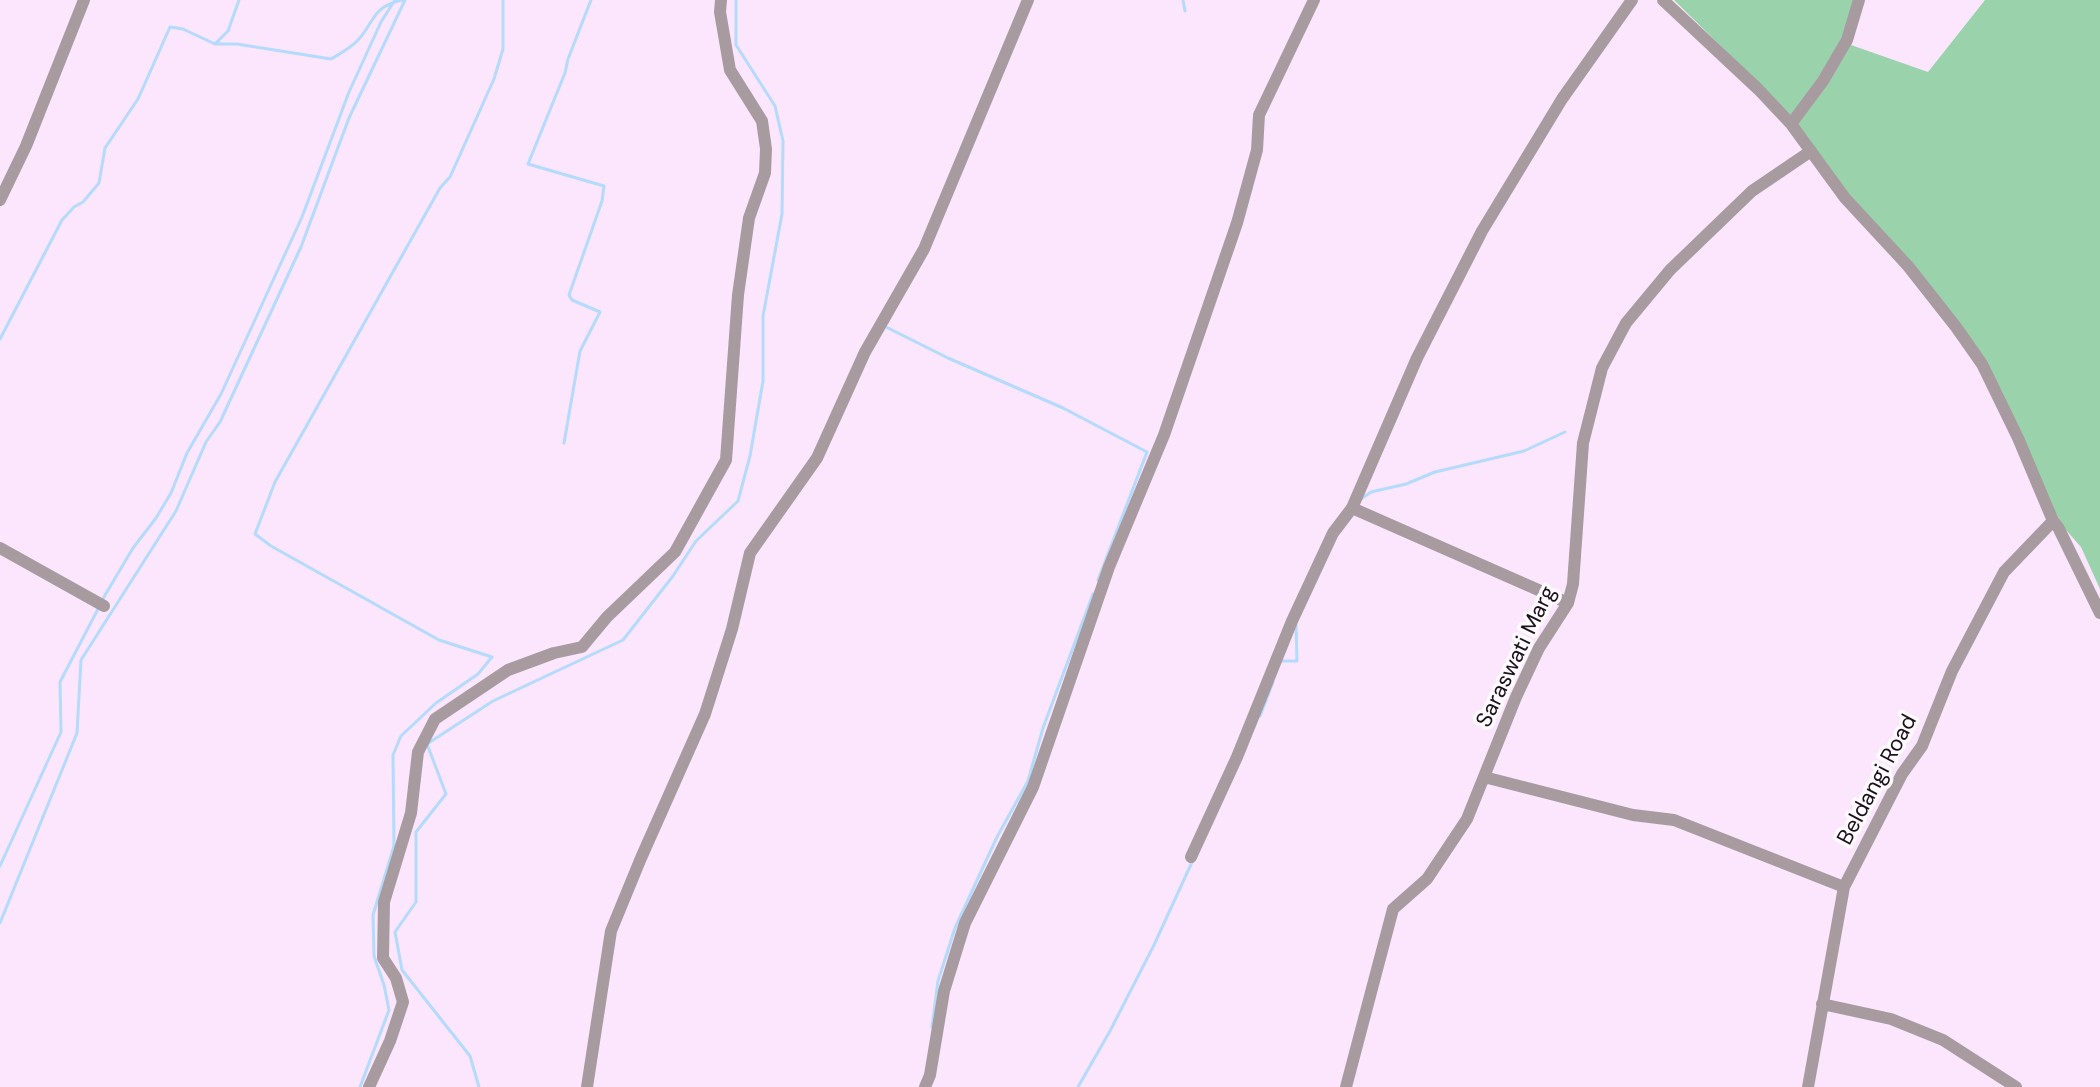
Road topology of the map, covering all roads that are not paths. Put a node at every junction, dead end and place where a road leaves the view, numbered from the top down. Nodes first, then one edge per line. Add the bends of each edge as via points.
1 (84, 0) edge
2 (721, 0) edge
3 (1028, 0) edge
4 (1314, 0) edge
5 (1632, 0) edge
6 (1663, 0) edge
7 (1859, 0) edge
8 (1791, 124) junction
9 (1811, 151) junction
10 (0, 200) edge
11 (1352, 508) junction
12 (2053, 521) junction
13 (0, 548) edge
14 (1568, 603) junction
15 (104, 606) dead end
16 (2100, 613) edge
17 (1484, 777) junction
18 (1191, 857) dead end
19 (1844, 887) junction
20 (1822, 1004) junction
21 (369, 1087) edge
22 (587, 1087) edge
23 (925, 1087) edge
24 (1346, 1087) edge
25 (1808, 1087) edge
26 (2016, 1087) edge

1 - 10 street
2 - 21 street via 730,70 762,121 766,149 738,295 726,460 675,552 582,647 508,670 435,719 418,752 411,813 384,902 383,958 403,1002
3 - 22 street via 924,249 865,352 817,458 750,553 705,714 611,931
4 - 23 street via 1259,115 1257,150 1237,223 1033,787 965,923 944,991
5 - 11 street via 1562,99 1482,231 1417,358
6 - 8 street
7 - 8 street via 1847,40
8 - 9 street
9 - 12 street via 1982,364
9 - 14 street, Saraswati Marg via 1752,191 1670,270 1626,323 1602,368 1583,443
11 - 14 street
11 - 18 street via 1333,533
12 - 16 street
12 - 19 street, Beldangi Road via 2004,572 1952,671 1922,746
13 - 15 street
14 - 17 street, Saraswati Marg via 1539,648
17 - 19 street via 1633,815 1674,820
17 - 24 street, Saraswati Marg via 1443,858 1393,909
19 - 20 street, Beldangi Road
20 - 25 street, Beldangi Road
20 - 26 street via 1891,1019 1943,1040

